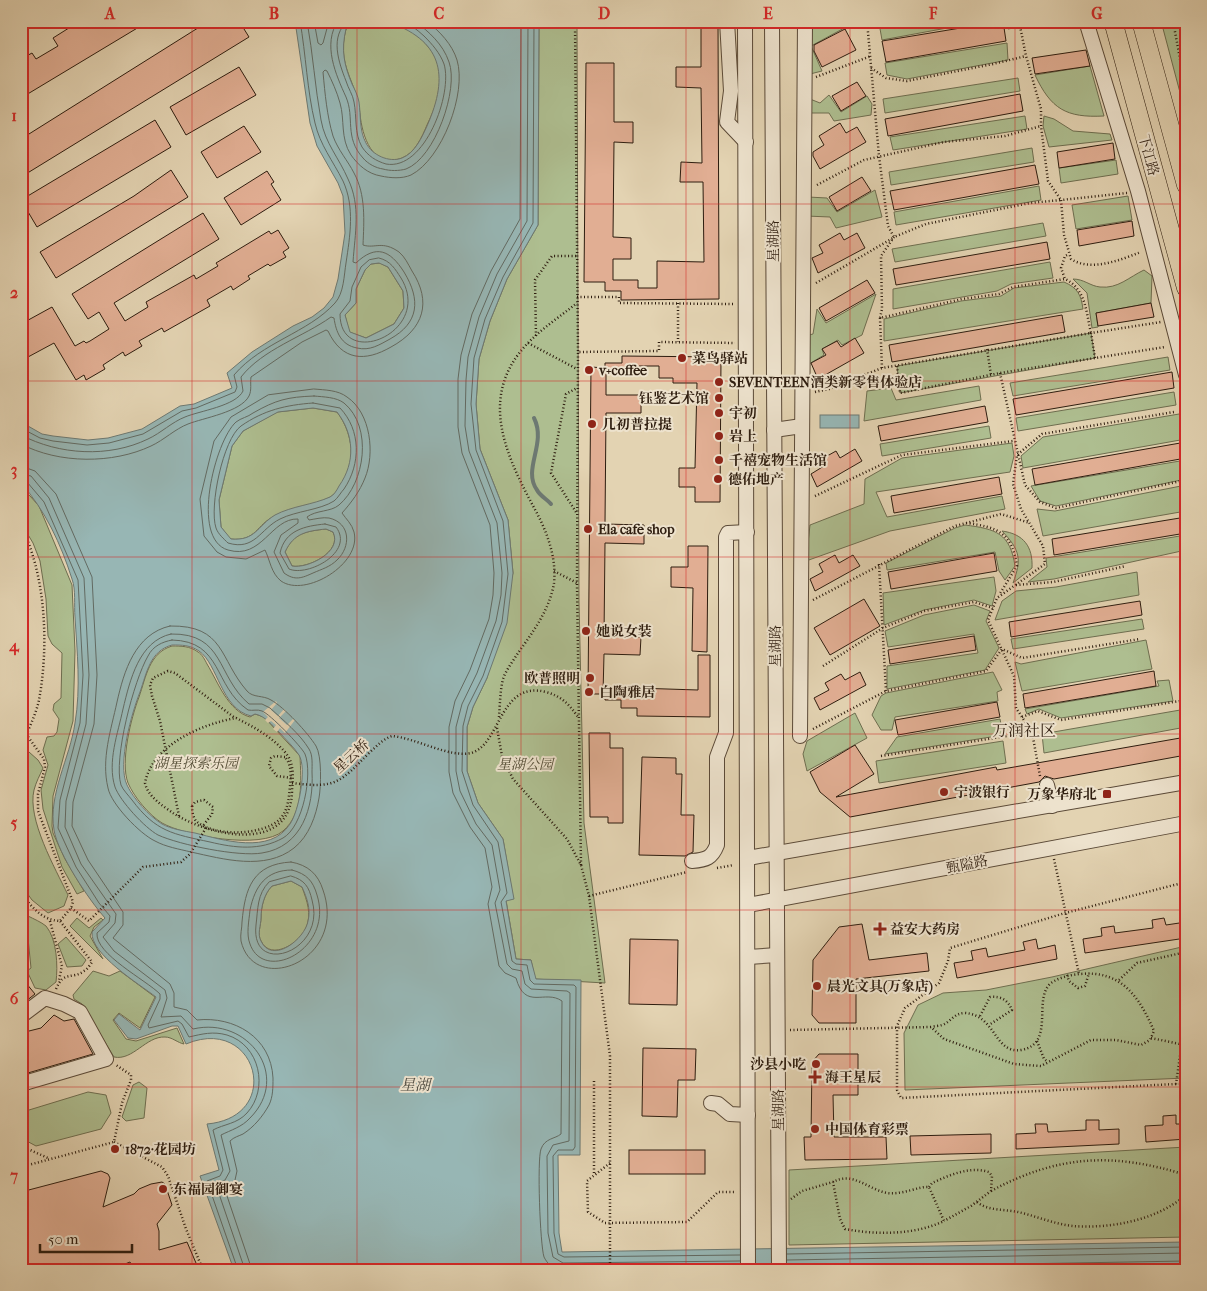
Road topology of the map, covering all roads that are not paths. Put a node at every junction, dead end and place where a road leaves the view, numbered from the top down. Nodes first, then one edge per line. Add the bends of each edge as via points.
1 (728, 21) edge
2 (745, 21) edge
3 (772, 21) edge
4 (805, 21) edge
5 (1086, 21) edge
6 (1113, 21) edge
7 (1141, 21) edge
8 (746, 142) junction
9 (1186, 185) edge
10 (1186, 288) edge
11 (1186, 375) edge
12 (802, 426) junction
13 (774, 430) junction
14 (747, 532) junction
15 (800, 736) road end
16 (1044, 781) road end
17 (1186, 782) edge
18 (1052, 806) junction
19 (1186, 823) edge
20 (776, 853) junction
21 (743, 861) junction
22 (692, 866) road end
23 (777, 900) junction
24 (748, 905) junction
25 (777, 955) junction
26 (748, 956) junction
27 (21, 1016) edge
28 (21, 1084) edge
29 (711, 1103) dead end
30 (748, 1115) junction
31 (748, 1270) edge
32 (778, 1270) edge

1 - 8 street via 731,91 726,122
2 - 8 street, 星湖路
3 - 13 street, 星湖路
4 - 12 street
5 - 11 street via 1138,190
6 - 10 main road, 下江路
7 - 9 main road, 下江路
8 - 14 street, 星湖路
12 - 13 street
12 - 15 street
13 - 20 street, 星湖路
14 - 21 street, 星湖路
14 - 22 street via 728,533 726,537 726,733 717,757 717,845 712,856
16 - 18 street
17 - 18 street
18 - 20 street
19 - 23 street, 甄隘路
20 - 21 street
20 - 23 street, 星湖路
21 - 24 street, 星湖路
23 - 24 street, 甄隘路
23 - 25 street, 星湖路
24 - 26 street, 星湖路
25 - 26 street
25 - 32 street, 星湖路
26 - 30 street, 星湖路
27 - 28 street via 45,998 80,1012 106,1059
29 - 30 street via 718,1104 730,1114
30 - 31 street, 星湖路

